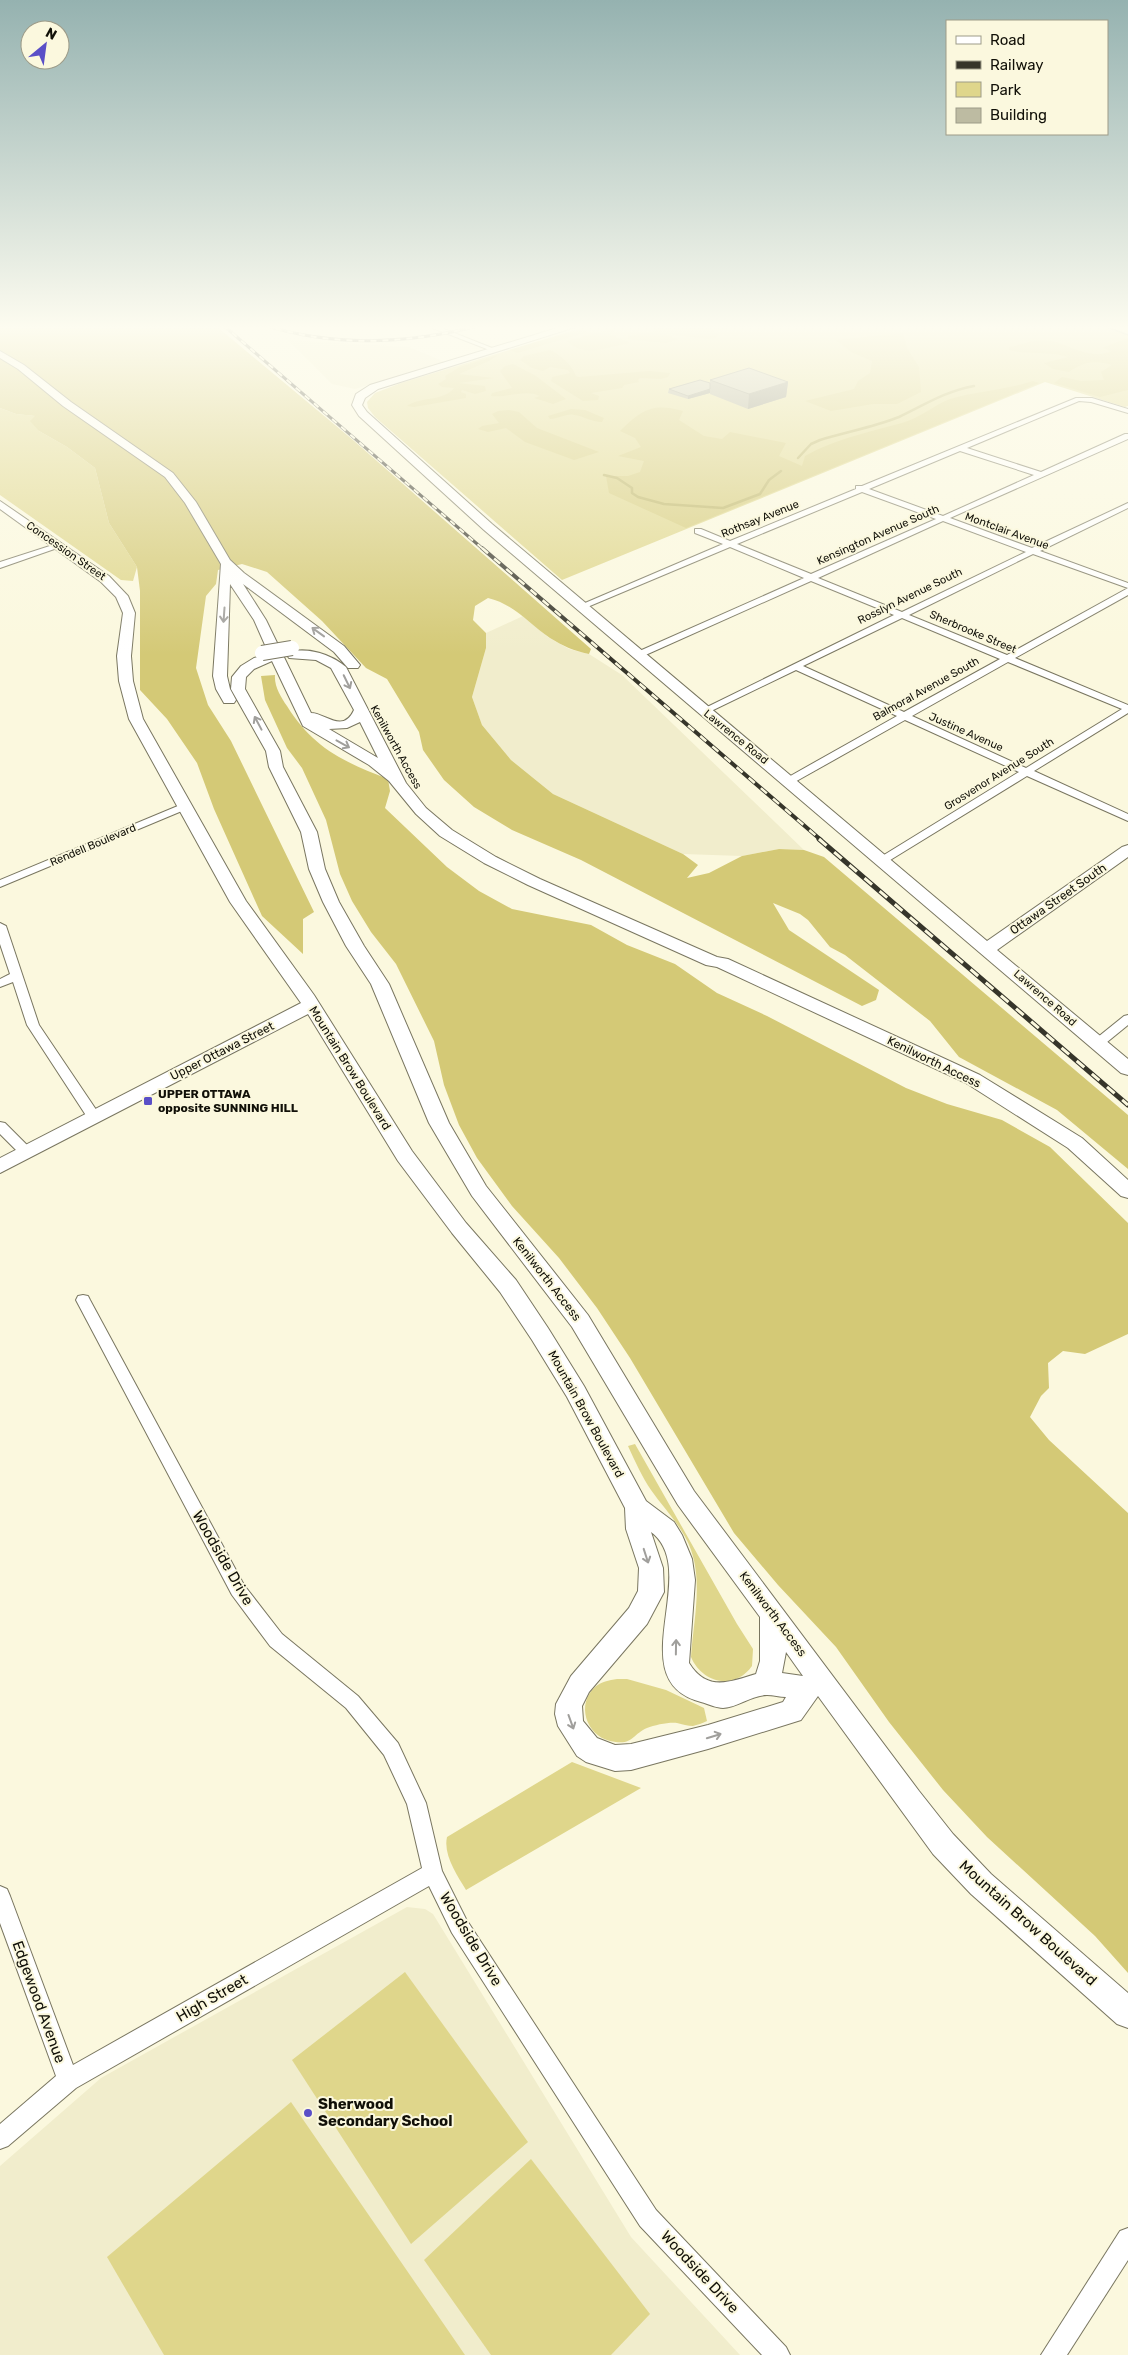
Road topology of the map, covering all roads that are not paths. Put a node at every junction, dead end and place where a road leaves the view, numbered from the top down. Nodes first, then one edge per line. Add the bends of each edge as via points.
1 (111, 435) edge
2 (386, 435) edge
3 (991, 435) edge
4 (1128, 436) edge
5 (959, 448) junction
6 (1042, 475) junction
7 (850, 485) dead end
8 (861, 489) junction
9 (0, 504) edge
10 (1128, 505) edge
11 (942, 519) junction
12 (698, 531) dead end
13 (728, 544) junction
14 (59, 546) junction
15 (1032, 552) junction
16 (225, 564) junction
17 (0, 565) edge
18 (240, 576) junction
19 (811, 578) junction
20 (1128, 586) edge
21 (1128, 590) edge
22 (127, 604) joint
23 (582, 606) junction
24 (902, 615) junction
25 (293, 652) junction
26 (265, 655) junction
27 (638, 655) junction
28 (1007, 658) junction
29 (353, 665) junction
30 (795, 666) junction
31 (229, 700) junction
32 (1128, 708) edge
33 (361, 710) junction
34 (704, 711) junction
35 (903, 717) junction
36 (276, 767) junction
37 (1025, 772) junction
38 (789, 781) junction
39 (399, 785) junction
40 (185, 806) junction
41 (1128, 818) edge
42 (1128, 850) edge
43 (883, 860) junction
44 (0, 884) edge
45 (0, 926) edge
46 (987, 949) junction
47 (722, 963) junction
48 (16, 976) junction
49 (0, 983) edge
50 (311, 1005) junction
51 (1128, 1019) edge
52 (1098, 1044) junction
53 (1128, 1069) edge
54 (94, 1117) junction
55 (0, 1126) edge
56 (26, 1152) junction
57 (0, 1166) edge
58 (1128, 1191) edge
59 (83, 1300) dead end
60 (637, 1508) junction
61 (773, 1614) junction
62 (766, 1683) junction
63 (814, 1684) junction
64 (878, 1758) joint
65 (433, 1873) junction
66 (0, 1896) edge
67 (1128, 2013) edge
68 (68, 2080) junction
69 (0, 2138) edge
70 (1128, 2239) edge
71 (778, 2355) edge
72 (1053, 2355) edge

1 - 16 main road via 168,475 190,502
2 - 23 main road, Lawrence Road via 461,504
3 - 5 street, Rothsay Avenue
4 - 6 street, Kensington Avenue South
5 - 6 street
5 - 8 street, Rothsay Avenue
6 - 11 street, Kensington Avenue South
7 - 8 street, Montclair Avenue
8 - 11 street, Montclair Avenue
8 - 13 street, Rothsay Avenue
9 - 14 main road, Concession Street
10 - 15 street, Rosslyn Avenue South
11 - 15 street, Montclair Avenue
11 - 19 street, Kensington Avenue South
12 - 13 street, Sherbrooke Street
13 - 19 street, Sherbrooke Street
13 - 23 street, Rothsay Avenue
14 - 17 street
14 - 22 main road, Concession Street via 111,583
15 - 20 street, Montclair Avenue
15 - 24 street, Rosslyn Avenue South
16 - 18 main road
16 -> 31 main road via 220,676
16 -> 39 main road via 260,620 308,723 381,766
29 -> 18 main road via 339,649
18 - 33 main road via 268,617 317,722 333,726 345,724 356,719
19 - 24 street, Sherbrooke Street
19 - 27 street, Kensington Avenue South
21 - 28 street, Balmoral Avenue South
22 - 40 main road, Mountain Brow Boulevard via 129,622 124,656 126,681 136,719
23 - 27 main road, Lawrence Road
24 - 28 street, Sherbrooke Street
24 - 30 street, Rosslyn Avenue South
25 - 26 main road, Kenilworth Access
25 - 29 main road, Kenilworth Access via 332,653
25 -> 33 main road, Kenilworth Access via 323,658 337,666
26 - 31 main road, Kenilworth Access via 244,660 226,672 224,680
36 -> 26 main road, Kenilworth Access via 273,751 241,696 237,682 238,676
27 - 34 main road, Lawrence Road
28 - 32 street, Sherbrooke Street
28 - 35 street, Balmoral Avenue South
29 - 47 main road, Kenilworth Access via 409,776 423,795 456,826 488,847 716,957
30 - 34 street, Rosslyn Avenue South
30 - 35 street, Justine Avenue
31 - 36 main road, Kenilworth Access via 260,752
32 - 37 street, Grosvenor Avenue South
33 - 39 main road, Kenilworth Access
34 - 38 main road, Lawrence Road
35 - 37 street, Justine Avenue
35 - 38 street, Balmoral Avenue South
36 - 61 main road, Kenilworth Access via 309,832 317,869 331,902 380,984 439,1123 474,1183 580,1321 686,1498
37 - 41 street, Justine Avenue
37 - 43 street, Grosvenor Avenue South
38 - 43 main road, Lawrence Road
39 - 47 main road, Kenilworth Access via 446,833 490,860 587,907
40 - 44 street, Rendell Boulevard
40 - 50 main road, Mountain Brow Boulevard via 238,902
42 - 46 main road, Ottawa Street South
43 - 46 main road, Lawrence Road
45 - 48 street
46 - 52 main road, Lawrence Road
47 - 58 main road, Kenilworth Access via 987,1088 1076,1143
48 - 49 street
48 - 54 street via 34,1025
50 - 54 main road, Upper Ottawa Street
50 - 60 main road, Mountain Brow Boulevard via 405,1156 508,1286 540,1334 576,1392
51 - 52 street
52 - 53 main road, Lawrence Road
54 - 56 main road, Upper Ottawa Street
55 - 56 street
56 - 57 main road, Upper Ottawa Street
59 - 65 street, Woodside Drive via 238,1590 276,1640 352,1702 391,1749 416,1803
62 -> 60 main road, Mountain Brow Boulevard via 723,1696 696,1689 682,1675 676,1664 675,1652 682,1580 680,1559 665,1529
60 -> 63 main road, Mountain Brow Boulevard via 638,1529 650,1568 651,1592 631,1626 573,1694 568,1714 578,1737 596,1753 615,1758 630,1757 708,1738 792,1711
61 - 62 main road via 773,1661
61 - 63 main road, Kenilworth Access
62 - 63 main road, Mountain Brow Boulevard
63 - 64 main road, Kenilworth Access
64 - 67 main road, Mountain Brow Boulevard via 943,1844 981,1884
65 - 68 street, High Street
65 - 71 street, Woodside Drive via 460,1926 648,2218
66 - 68 street, Edgewood Avenue
68 - 69 street, High Street
70 - 72 street

